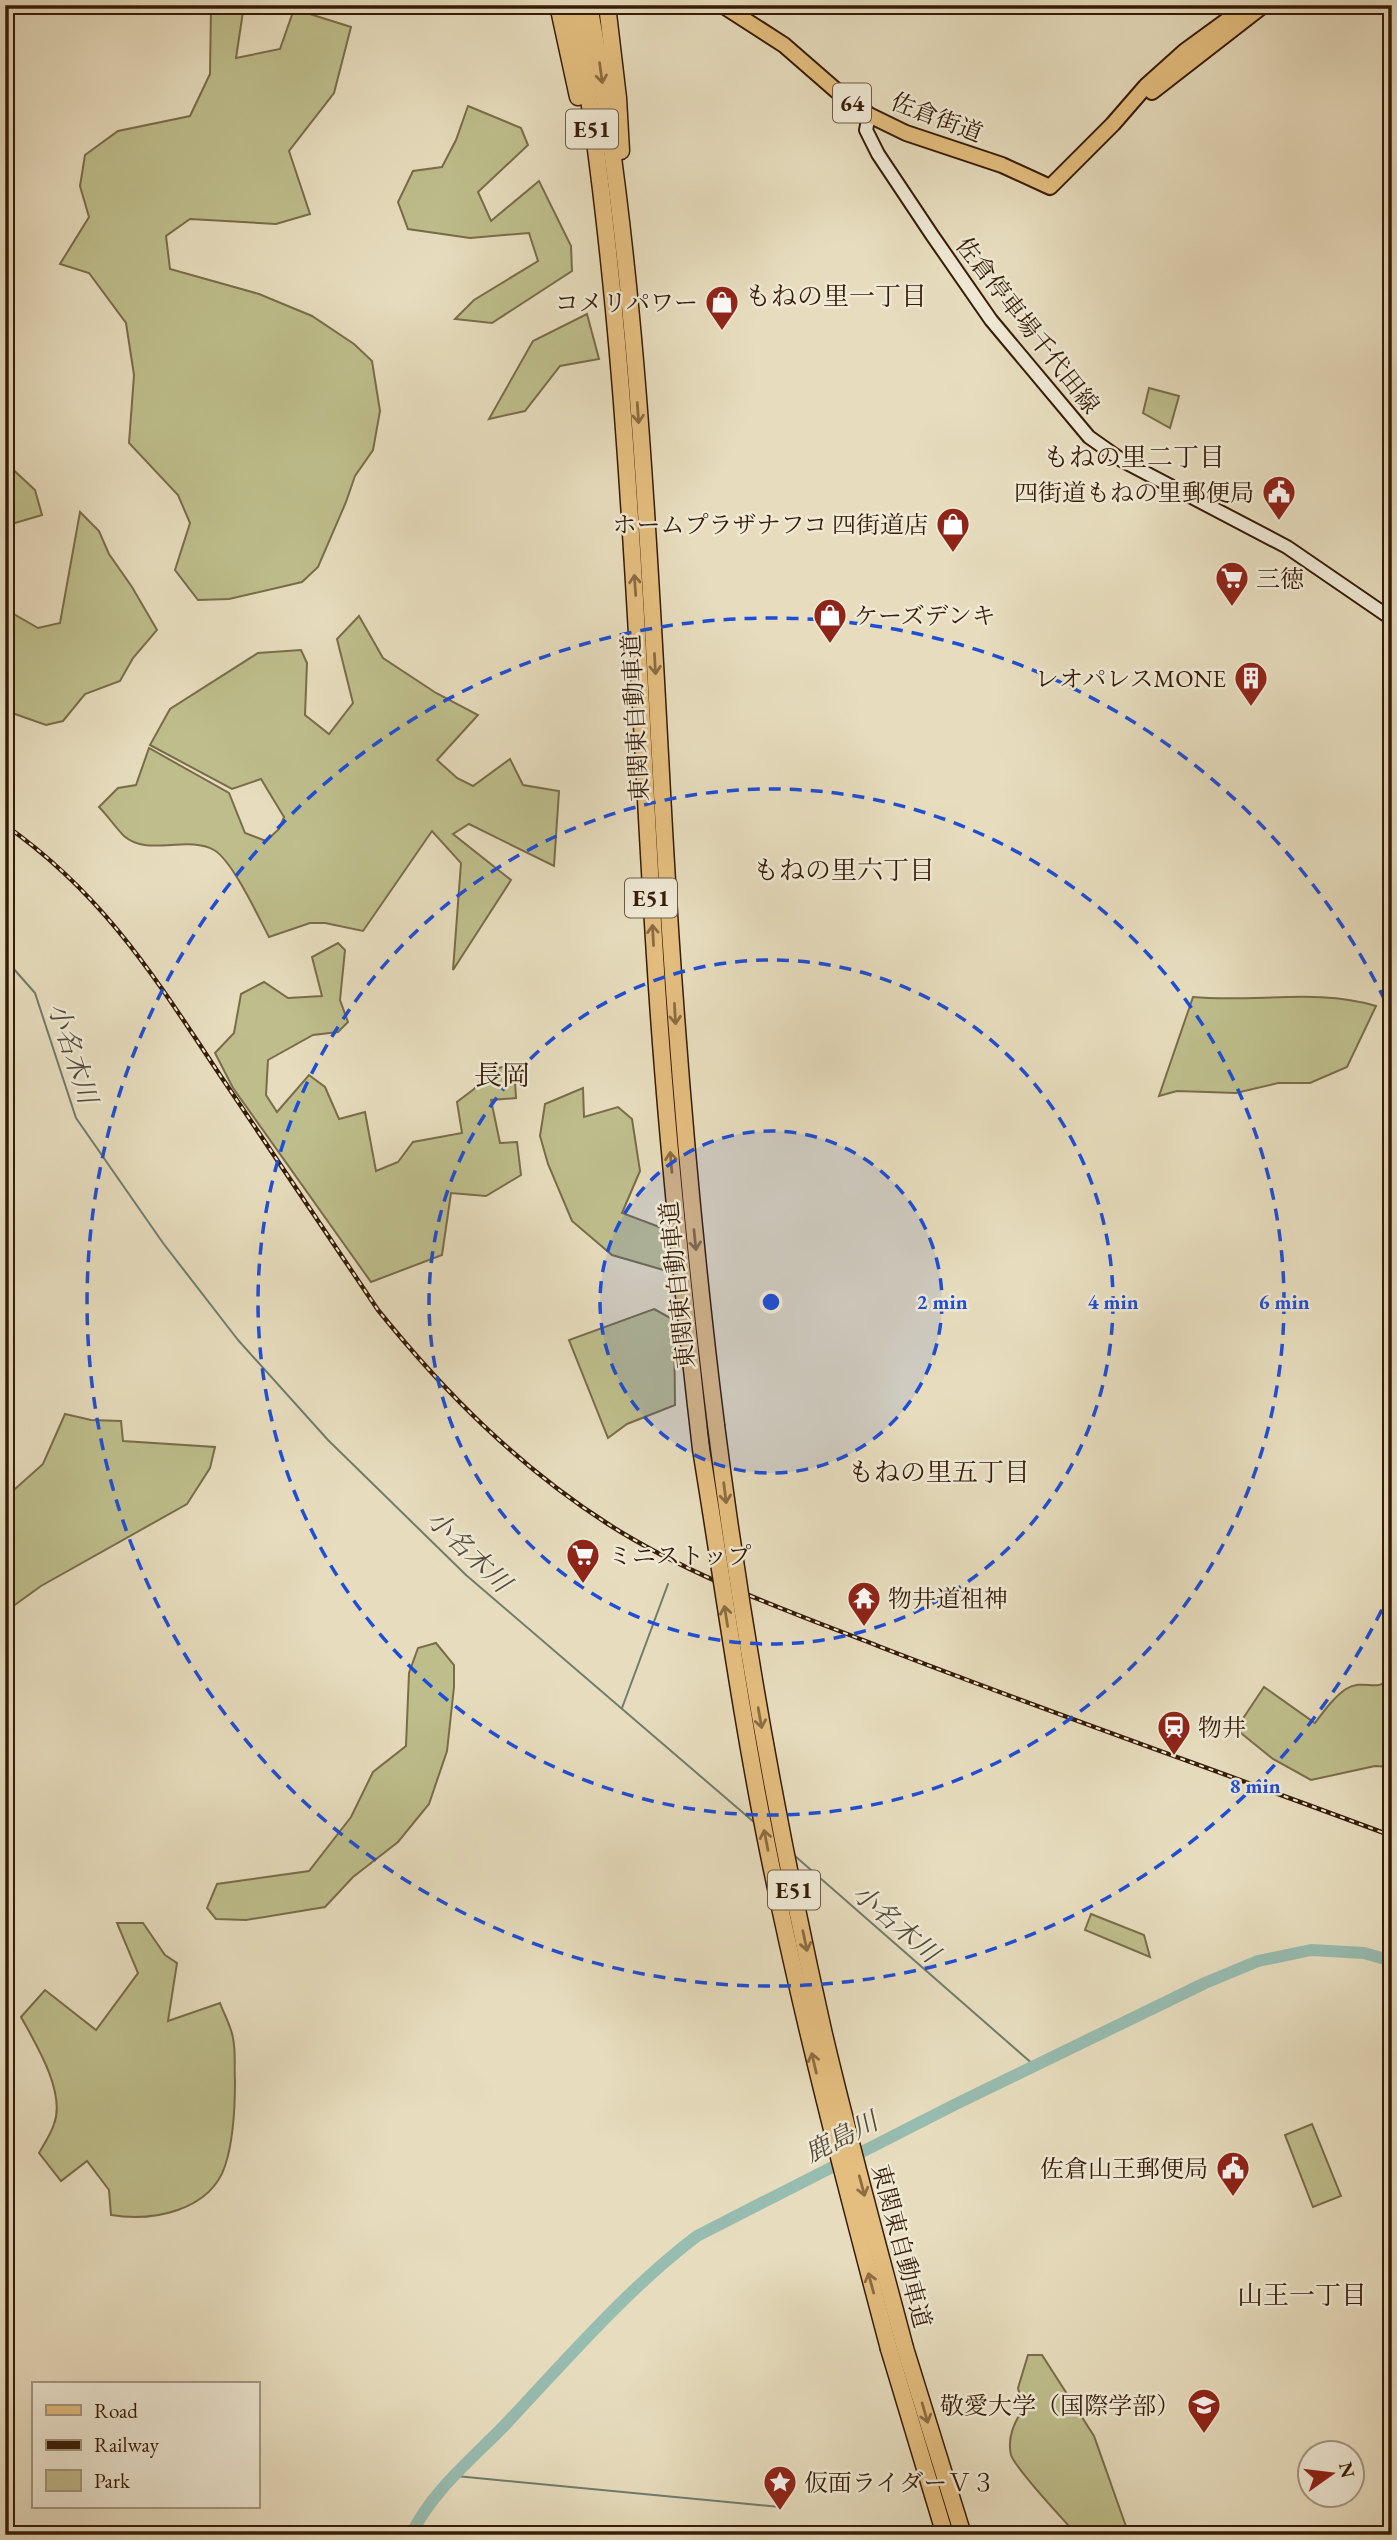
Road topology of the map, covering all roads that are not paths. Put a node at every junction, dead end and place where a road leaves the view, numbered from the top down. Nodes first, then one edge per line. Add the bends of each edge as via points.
1 (558, 5) edge
2 (574, 5) edge
3 (589, 5) edge
4 (607, 5) edge
5 (722, 5) edge
6 (1248, 5) edge
7 (1264, 5) edge
8 (1133, 103) junction
9 (869, 115) junction
10 (625, 251) junction
11 (608, 254) junction
12 (625, 345) junction
13 (1392, 619) edge
14 (946, 2535) edge
15 (964, 2535) edge

1 - 11 highway
2 - 11 highway, 東関東自動車道 / E51
3 -> 10 highway, 東関東自動車道 / E51
4 - 10 highway via 618,98
5 - 9 main road, 佐倉街道 / 64 via 784,45
6 - 8 main road, 佐倉街道 / 64 via 1185,51
7 - 8 main road, 佐倉街道 / 64
8 - 9 main road, 佐倉街道 / 64 via 1050,187
9 - 13 main road, 佐倉停車場千代田線 via 866,130 878,154 932,235 991,320 1088,437 1123,461 1287,547
10 - 12 highway, 東関東自動車道 / E51
11 - 12 highway, 東関東自動車道 / E51
14 -> 12 highway, 東関東自動車道 / E51, bridge via 889,2349 818,2078 743,1723 701,1449 678,1233 650,881
12 -> 15 highway, 東関東自動車道 / E51, bridge via 650,580 678,1051 701,1305 756,1691 824,2031 905,2348

